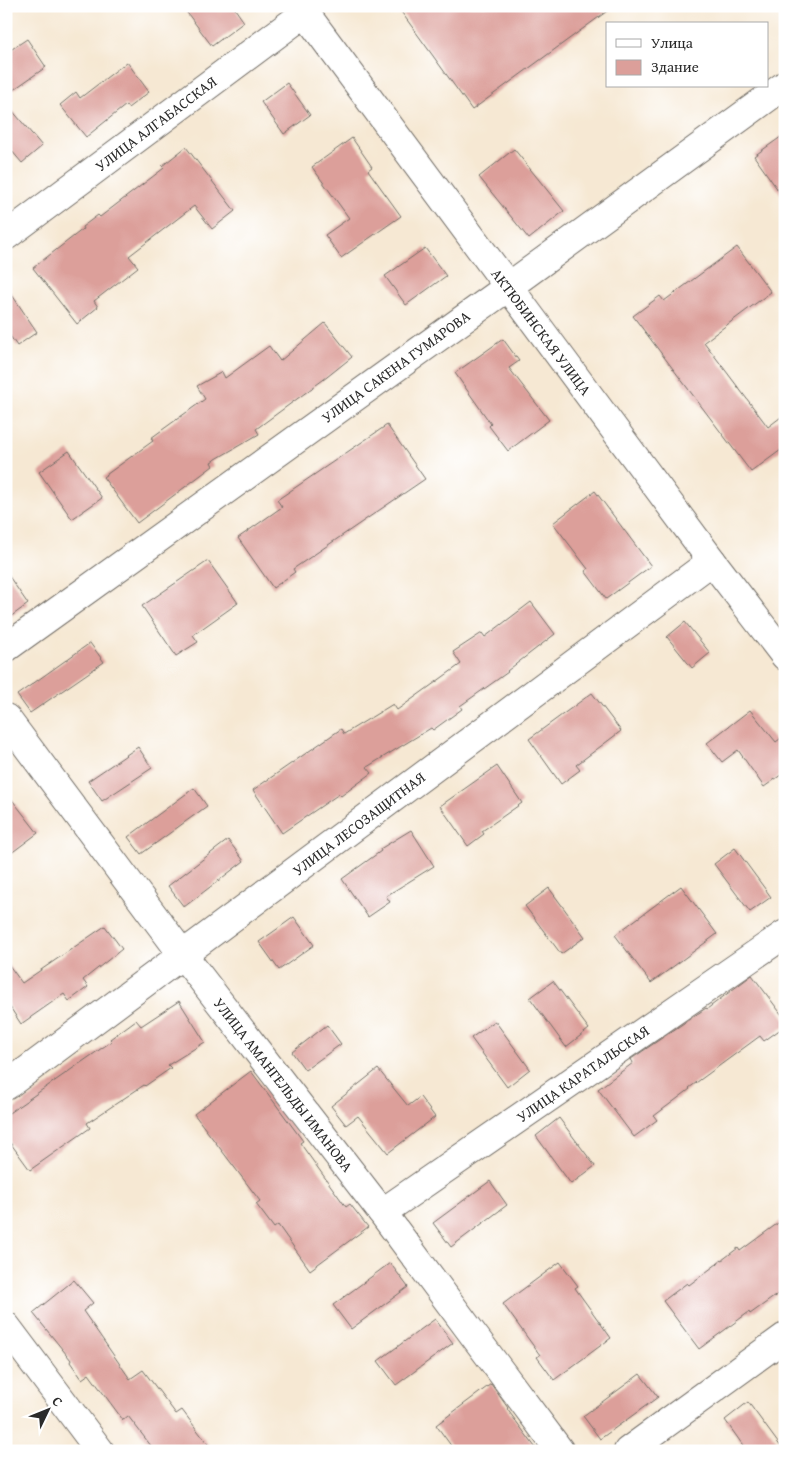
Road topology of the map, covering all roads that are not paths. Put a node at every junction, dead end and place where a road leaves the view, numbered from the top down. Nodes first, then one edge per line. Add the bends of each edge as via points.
1 (302, 10) edge
2 (785, 85) edge
3 (6, 236) edge
4 (508, 287) junction
5 (712, 561) junction
6 (6, 648) edge
7 (785, 656) edge
8 (6, 718) edge
9 (785, 934) edge
10 (183, 956) junction
11 (6, 1086) edge
12 (381, 1211) junction
13 (6, 1326) edge
14 (785, 1337) edge
15 (100, 1451) edge
16 (560, 1451) edge
17 (628, 1451) edge

1 - 3 street, УЛИЦА АЛГАБАССКАЯ
1 - 4 street, АКТЮБИНСКАЯ УЛИЦА
2 - 4 street, УЛИЦА САКЕНА ГУМАРОВА
4 - 5 street, АКТЮБИНСКАЯ УЛИЦА
4 - 6 street, УЛИЦА САКЕНА ГУМАРОВА
5 - 7 street, АКТЮБИНСКАЯ УЛИЦА
5 - 10 street, УЛИЦА ЛЕСОЗАЩИТНАЯ
8 - 10 street, УЛИЦА АМАНГЕЛЬДЫ ИМАНОВА
9 - 12 street, УЛИЦА КАРАТАЛЬСКАЯ
10 - 11 street, УЛИЦА ЛЕСОЗАЩИТНАЯ
10 - 12 street, УЛИЦА АМАНГЕЛЬДЫ ИМАНОВА
12 - 16 street, УЛИЦА АМАНГЕЛЬДЫ ИМАНОВА
13 - 15 street
14 - 17 street

